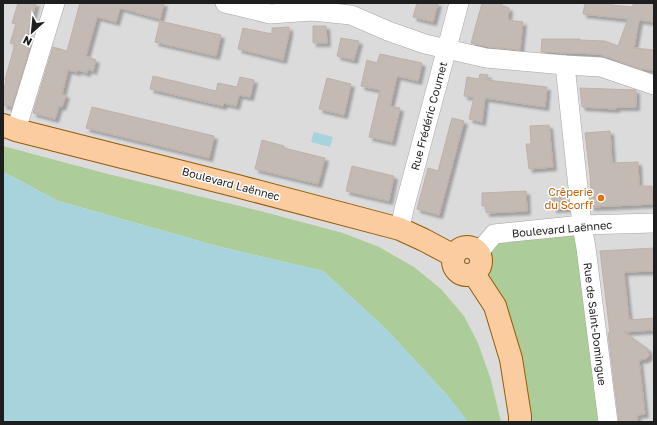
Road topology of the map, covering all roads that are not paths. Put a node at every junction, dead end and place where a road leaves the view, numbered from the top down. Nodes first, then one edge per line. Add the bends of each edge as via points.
1 (55, 3) edge
2 (225, 3) edge
3 (459, 3) edge
4 (447, 49) junction
5 (565, 65) junction
6 (654, 85) edge
7 (10, 127) edge
8 (654, 223) edge
9 (582, 225) junction
10 (400, 229) junction
11 (479, 252) junction
12 (454, 256) junction
13 (474, 274) junction
14 (520, 422) edge
15 (608, 422) edge

1 - 7 street
2 - 4 street via 270,14 312,11 351,15 388,31
3 - 4 street, Rue Frédéric Cournet
4 - 5 street via 486,58
4 - 10 street, Rue Frédéric Cournet
5 - 6 street via 601,67
5 - 9 street, Rue de Saint-Domingue
7 - 10 main road, Boulevard Laënnec
8 - 9 street, Boulevard Laënnec
9 - 11 street, Boulevard Laënnec via 494,234
9 - 15 street, Rue de Saint-Domingue
10 - 12 main road, Boulevard Laënnec
11 - 12 main road via 465,247 460,248
11 - 13 main road via 481,264
12 - 13 main road via 453,263 461,274
13 - 14 main road via 495,306 509,351

